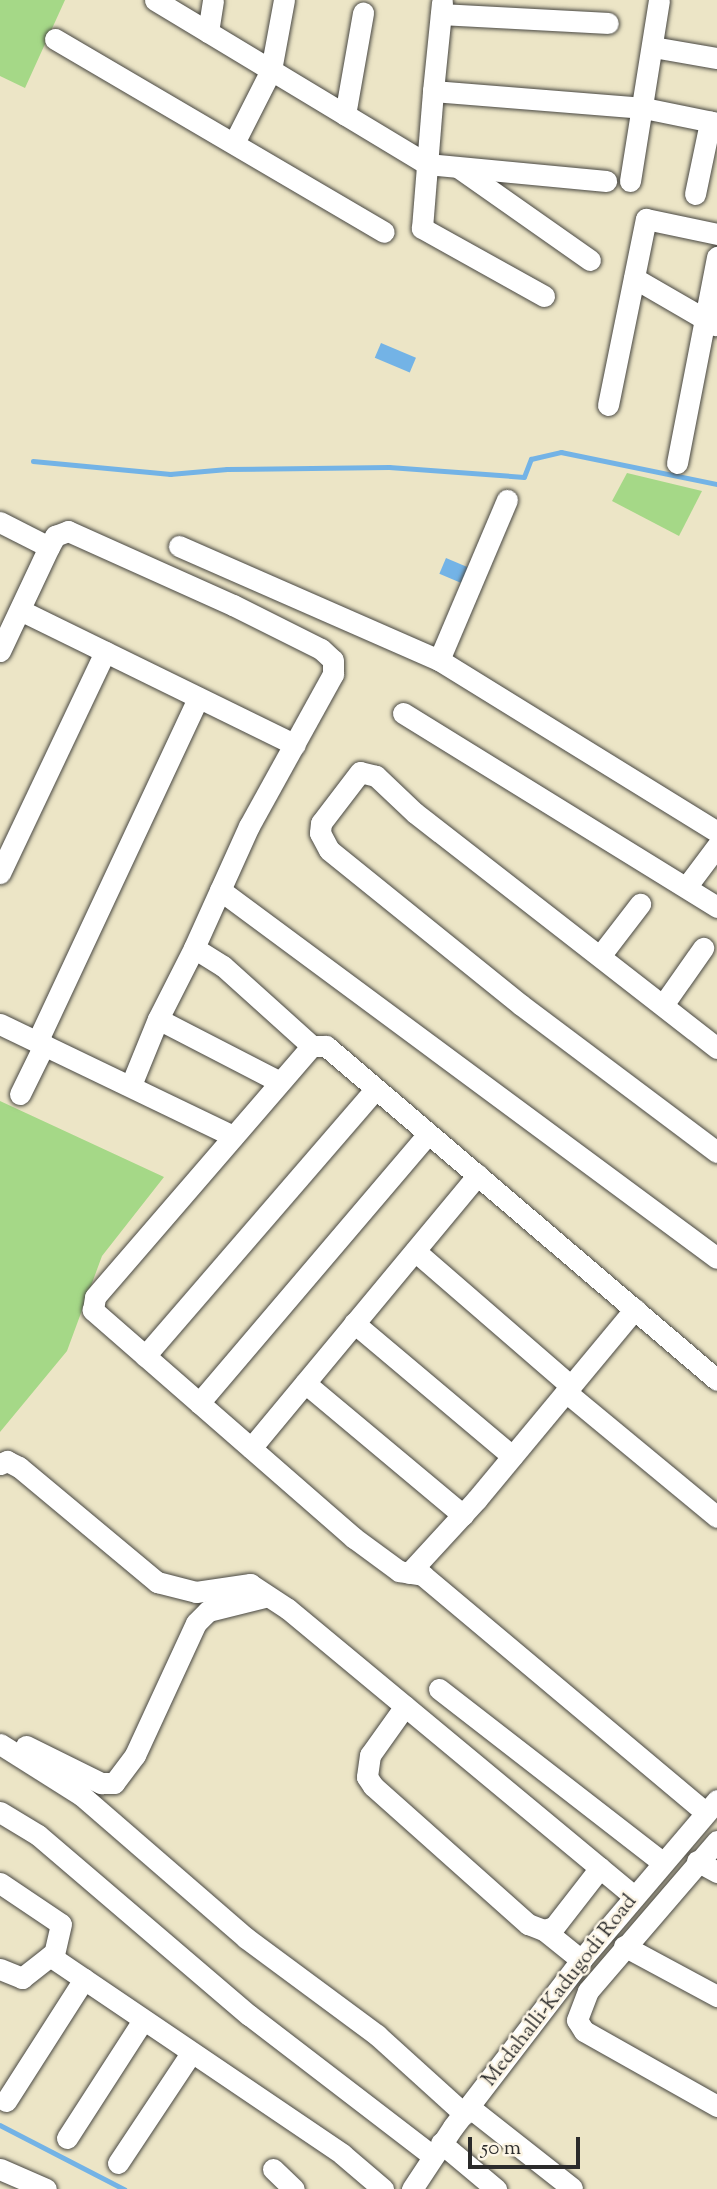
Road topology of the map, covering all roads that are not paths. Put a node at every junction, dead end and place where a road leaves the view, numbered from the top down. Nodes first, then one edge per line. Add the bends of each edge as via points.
1 (155, 0) edge
2 (213, 0) edge
3 (284, 0) edge
4 (659, 0) edge
5 (442, 7) edge
6 (363, 13) dead end
7 (608, 23) dead end
8 (208, 32) junction
9 (55, 39) dead end
10 (653, 47) junction
11 (717, 58) edge
12 (271, 70) junction
13 (433, 91) junction
14 (644, 108) junction
15 (345, 115) junction
16 (713, 122) edge
17 (235, 141) junction
18 (427, 164) junction
19 (458, 167) junction
20 (606, 181) dead end
21 (630, 181) dead end
22 (695, 194) dead end
23 (384, 232) dead end
24 (717, 234) edge
25 (717, 257) edge
26 (590, 260) dead end
27 (634, 278) junction
28 (544, 296) dead end
29 (711, 323) edge
30 (608, 405) dead end
31 (677, 463) dead end
32 (507, 500) dead end
33 (0, 522) edge
34 (179, 546) dead end
35 (49, 547) junction
36 (20, 610) junction
37 (0, 651) edge
38 (105, 652) junction
39 (439, 660) junction
40 (198, 698) junction
41 (403, 713) dead end
42 (295, 745) junction
43 (717, 832) edge
44 (717, 846) edge
45 (0, 873) edge
46 (687, 886) junction
47 (220, 890) junction
48 (640, 904) dead end
49 (717, 907) edge
50 (194, 948) junction
51 (703, 948) dead end
52 (600, 956) junction
53 (663, 1005) junction
54 (158, 1019) junction
55 (0, 1024) edge
56 (41, 1043) junction
57 (312, 1045) junction
58 (717, 1048) edge
59 (280, 1082) junction
60 (131, 1085) junction
61 (374, 1091) junction
62 (20, 1094) dead end
63 (233, 1136) junction
64 (426, 1136) junction
65 (717, 1152) edge
66 (478, 1175) junction
67 (415, 1251) junction
68 (717, 1258) edge
69 (635, 1309) junction
70 (354, 1324) junction
71 (145, 1356) junction
72 (717, 1380) edge
73 (305, 1383) junction
74 (568, 1389) junction
75 (199, 1403) junction
76 (251, 1448) junction
77 (512, 1456) junction
78 (0, 1464) edge
79 (463, 1515) junction
80 (717, 1517) edge
81 (408, 1573) junction
82 (264, 1597) junction
83 (439, 1689) dead end
84 (405, 1706) junction
85 (0, 1732) edge
86 (0, 1744) edge
87 (711, 1806) edge
88 (0, 1812) edge
89 (717, 1841) edge
90 (696, 1861) junction
91 (662, 1862) junction
92 (600, 1868) junction
93 (717, 1872) edge
94 (0, 1883) edge
95 (634, 1896) junction
96 (544, 1930) junction
97 (624, 1946) junction
98 (53, 1958) junction
99 (581, 1960) junction
100 (0, 1969) edge
101 (85, 1979) junction
102 (717, 1996) edge
103 (143, 2020) junction
104 (191, 2053) junction
105 (6, 2101) dead end
106 (717, 2106) edge
107 (467, 2111) junction
108 (66, 2138) dead end
109 (437, 2149) junction
110 (118, 2162) dead end
111 (0, 2169) edge
112 (273, 2169) dead end
113 (572, 2188) edge
114 (46, 2189) edge
115 (294, 2189) edge
116 (383, 2189) edge
117 (412, 2189) edge
118 (496, 2189) edge

1 - 8 street
2 - 8 street
3 - 12 street
4 - 10 street
5 - 7 street
5 - 13 street
6 - 15 street
8 - 12 street
9 - 17 street
10 - 11 street
10 - 14 street
12 - 15 street
12 - 17 street
13 - 14 street
13 - 18 street
14 - 16 street
14 - 21 street
15 - 18 street
16 - 22 street
17 - 23 street
18 - 19 street
18 - 28 street via 422,228
19 - 20 street
19 - 26 street
24 - 27 street via 646,219
25 - 29 street
27 - 29 street
27 - 30 street
29 - 31 street
32 - 39 street
33 - 35 street
34 - 39 street
35 - 36 street
35 - 42 street via 55,536 68,530 86,536 321,649 333,660 332,674
36 - 37 street
36 - 38 street
38 - 40 street
38 - 45 street
39 - 43 street
40 - 42 street
40 - 56 street
41 - 46 street
42 - 47 street via 249,825
44 - 46 street
46 - 49 street
47 - 50 street
47 - 68 street
48 - 52 street
50 - 54 street
50 - 57 street via 223,966
51 - 53 street
52 - 53 street
52 - 65 street via 415,813 376,776 360,772 321,823 320,833 329,850 521,1005
53 - 58 street
54 - 59 street
54 - 60 street
55 - 56 street
56 - 60 street
56 - 62 street
57 - 59 street
57 - 61 street via 326,1046
59 - 63 street
60 - 63 street
61 - 64 street
61 - 71 street
63 - 71 street via 95,1297 93,1310
64 - 66 street
64 - 75 street
66 - 67 street
66 - 69 street
67 - 70 street
67 - 74 street
69 - 72 street
69 - 74 street
70 - 73 street
70 - 77 street
71 - 75 street
73 - 76 street
73 - 79 street
74 - 77 street
74 - 80 street
75 - 76 street
76 - 81 street via 354,1538 399,1572
77 - 79 street
78 - 82 street via 7,1461 19,1467 157,1582 196,1592 250,1584
79 - 81 street
81 - 87 street via 423,1575
82 - 84 street via 288,1609
82 - 85 street via 208,1611 195,1623 135,1755 114,1783 101,1783
83 - 91 street
84 - 92 street
84 - 96 street via 370,1755 367,1777 528,1924
86 - 107 street via 81,1795 246,1938 377,2035
87 - 91 street, Medahalli-Kadugodi Road
88 - 109 street via 38,1835 249,2015
89 - 90 street
90 - 93 street
90 - 97 street
91 - 95 street, Medahalli-Kadugodi Road
92 - 95 street
92 - 96 street via 554,1927
94 - 98 street via 59,1921 62,1930
95 - 99 street, Medahalli-Kadugodi Road
96 - 99 street
97 - 102 street
97 - 106 street via 583,1998 577,2020 584,2031
98 - 100 street via 45,1958 22,1978
98 - 101 street
99 - 107 street, Medahalli-Kadugodi Road
101 - 103 street
101 - 105 street
103 - 104 street
103 - 108 street
104 - 110 street
104 - 116 street via 342,2154
107 - 109 street, Medahalli-Kadugodi Road
107 - 113 street
109 - 117 street, Medahalli-Kadugodi Road
109 - 118 street
111 - 114 street
112 - 115 street

